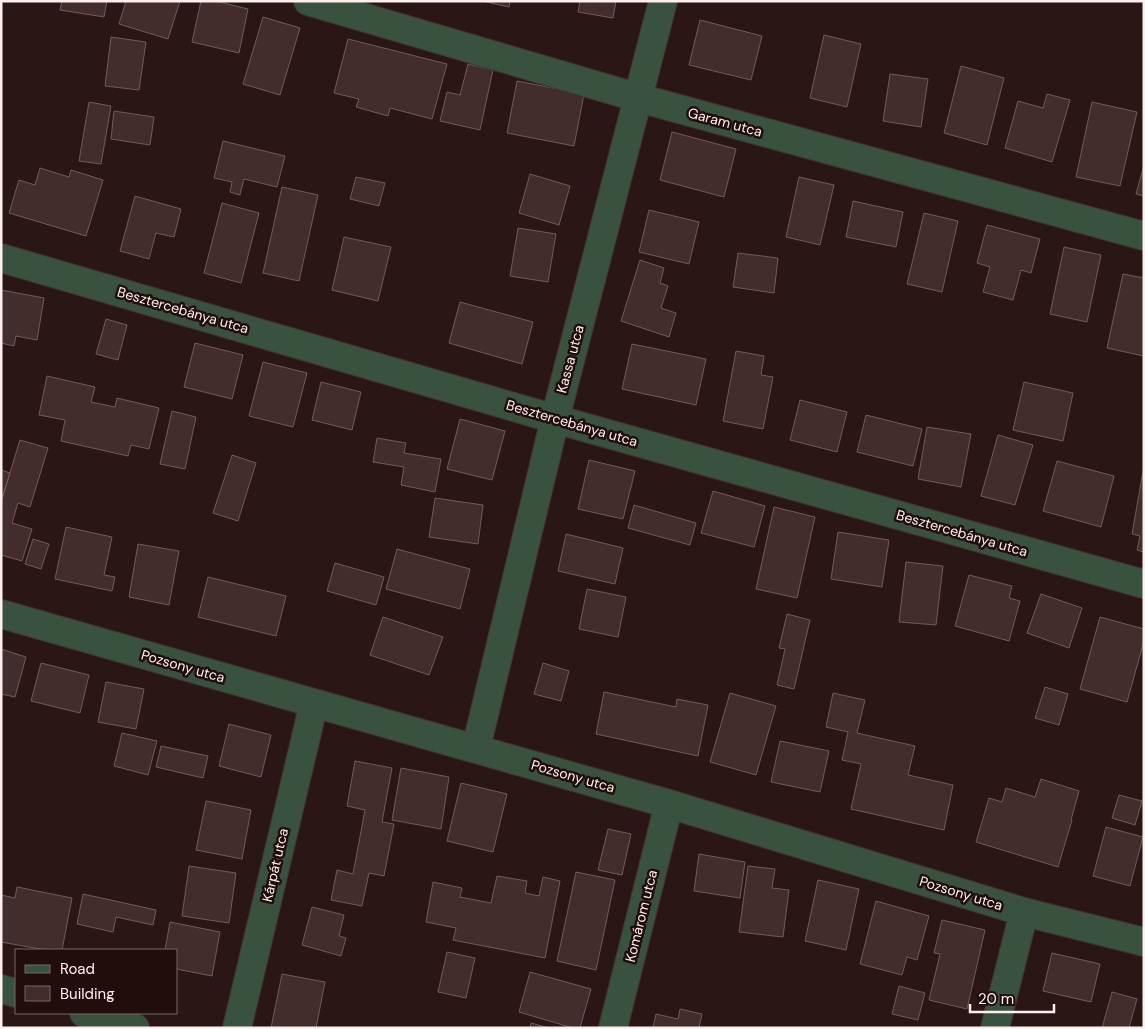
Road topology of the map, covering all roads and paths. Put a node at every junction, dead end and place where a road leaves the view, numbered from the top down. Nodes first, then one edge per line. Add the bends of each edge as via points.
1 (308, 1) edge
2 (664, 1) edge
3 (639, 98) junction
4 (1144, 236) edge
5 (1, 258) edge
6 (555, 419) junction
7 (1144, 584) edge
8 (1, 614) edge
9 (314, 703) junction
10 (476, 748) junction
11 (669, 804) junction
12 (1024, 912) junction
13 (1144, 942) edge
14 (1, 989) edge
15 (15, 993) edge
16 (87, 1014) edge
17 (135, 1028) edge
18 (237, 1028) edge
19 (613, 1028) edge
20 (995, 1028) edge

1 - 3 street, Garam utca
2 - 3 street, Kassa utca
3 - 4 street, Garam utca
3 - 6 street, Kassa utca
5 - 6 street, Besztercebánya utca
6 - 7 street, Besztercebánya utca
6 - 10 street, Kassa utca
8 - 9 street, Pozsony utca
9 - 10 street, Pozsony utca
9 - 18 street, Kárpát utca
10 - 11 street, Pozsony utca
11 - 12 street, Pozsony utca
11 - 19 street, Komárom utca
12 - 13 street, Pozsony utca
12 - 20 street
14 - 15 street
16 - 17 street

